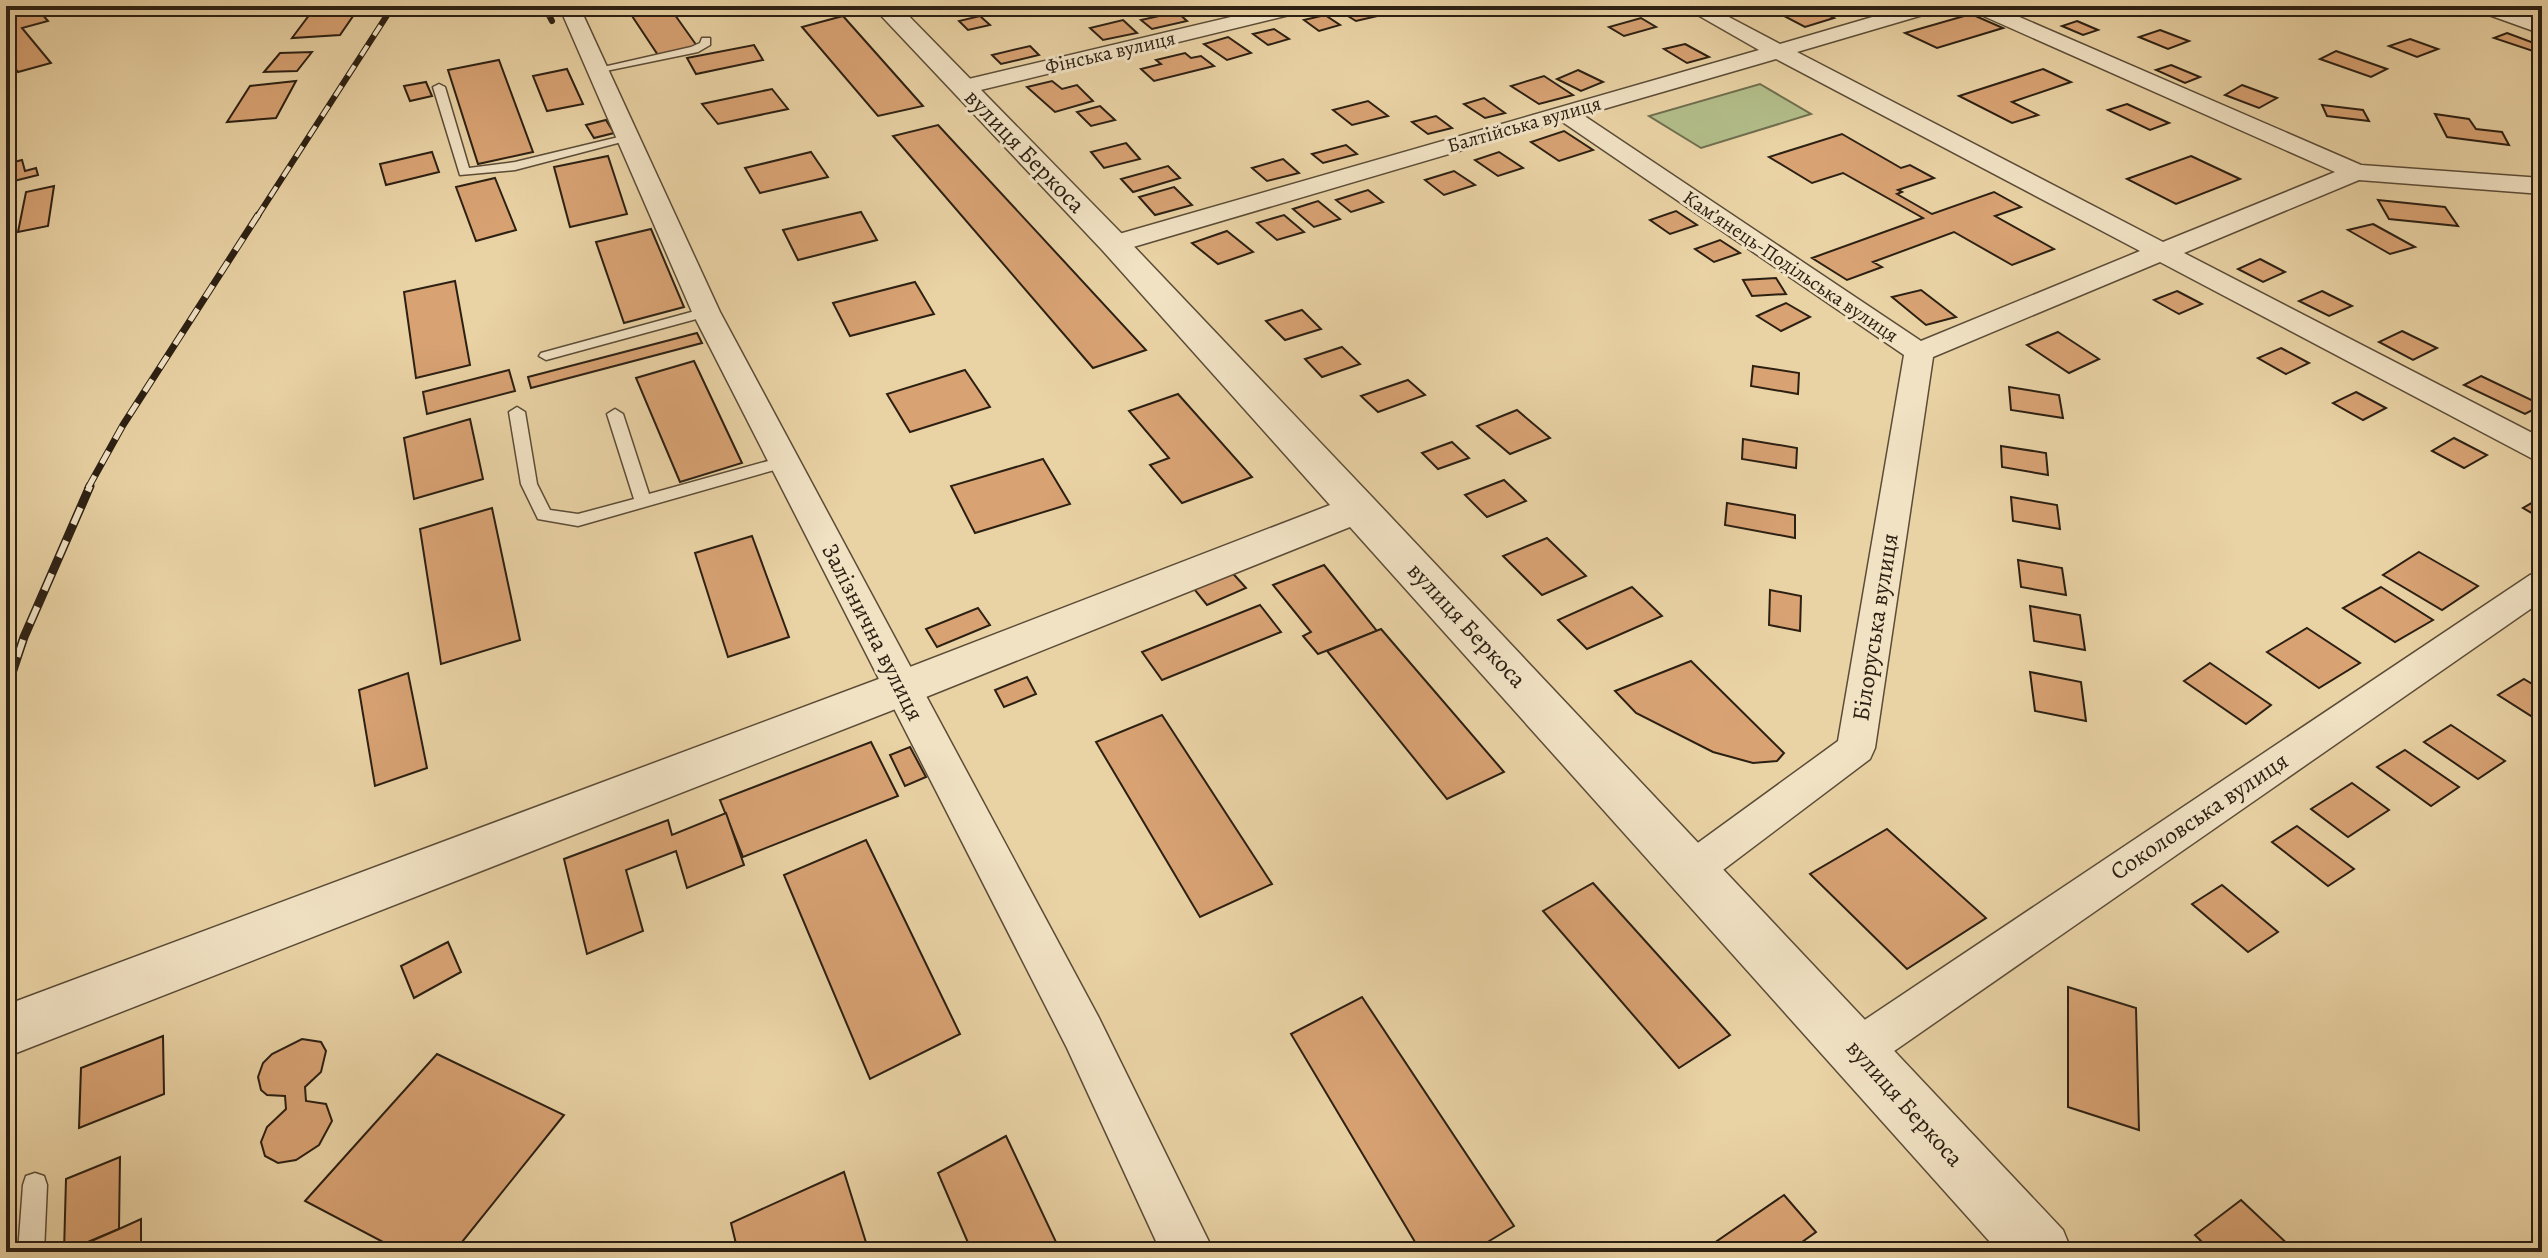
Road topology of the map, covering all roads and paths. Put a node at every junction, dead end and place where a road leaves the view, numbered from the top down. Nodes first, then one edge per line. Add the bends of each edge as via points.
1 (569, 6) edge
2 (885, 6) edge
3 (1303, 6) edge
4 (1692, 6) edge
5 (1933, 6) edge
6 (1977, 6) edge
7 (2502, 8) edge
8 (2542, 28) edge
9 (706, 40) dead end
10 (1778, 51) junction
11 (596, 70) junction
12 (439, 87) dead end
13 (964, 87) junction
14 (1563, 112) junction
15 (627, 139) junction
16 (2356, 172) junction
17 (2542, 186) edge
18 (1114, 244) junction
19 (2163, 253) junction
20 (706, 312) junction
21 (1919, 352) junction
22 (546, 356) dead end
23 (517, 412) dead end
24 (615, 414) dead end
25 (2542, 451) edge
26 (786, 461) junction
27 (643, 501) junction
28 (1360, 508) junction
29 (2542, 584) edge
30 (900, 689) junction
31 (1692, 870) junction
32 (6, 1031) edge
33 (1858, 1050) junction
34 (35, 1185) dead end
35 (31, 1252) edge
36 (1188, 1252) edge
37 (2041, 1252) edge

1 - 11 street, Залізнична вулиця
2 - 13 street, вулиця Беркоса
3 - 13 street, Фінська вулиця
4 - 10 street
5 - 10 street, Балтійська вулиця
6 - 16 street
7 - 8 street
9 - 11 lane via 694,50
10 - 14 street, Балтійська вулиця
10 - 19 street
11 - 15 street, Залізнична вулиця
12 - 15 lane via 464,172 515,166
13 - 18 street, вулиця Беркоса
14 - 18 street, Балтійська вулиця
14 - 21 street, Кам’янець-Подільська вулиця
15 - 20 street, Залізнична вулиця
16 - 17 street
16 - 19 street, Кам’янець-Подільська вулиця
18 - 28 street, вулиця Беркоса
19 - 21 street, Кам’янець-Подільська вулиця
19 - 25 street
20 - 22 lane
20 - 26 street, Залізнична вулиця
21 - 31 street, Білоруська вулиця via 1856,748
23 - 27 lane via 529,484 544,515 578,520
24 - 27 lane
26 - 27 lane
26 - 30 street, Залізнична вулиця
28 - 30 street
28 - 31 street, вулиця Беркоса
29 - 33 street, Соколовська вулиця
30 - 32 street
30 - 36 street, Залізнична вулиця via 1083,1033
31 - 33 street, вулиця Беркоса
33 - 37 street, вулиця Беркоса
34 - 35 lane

